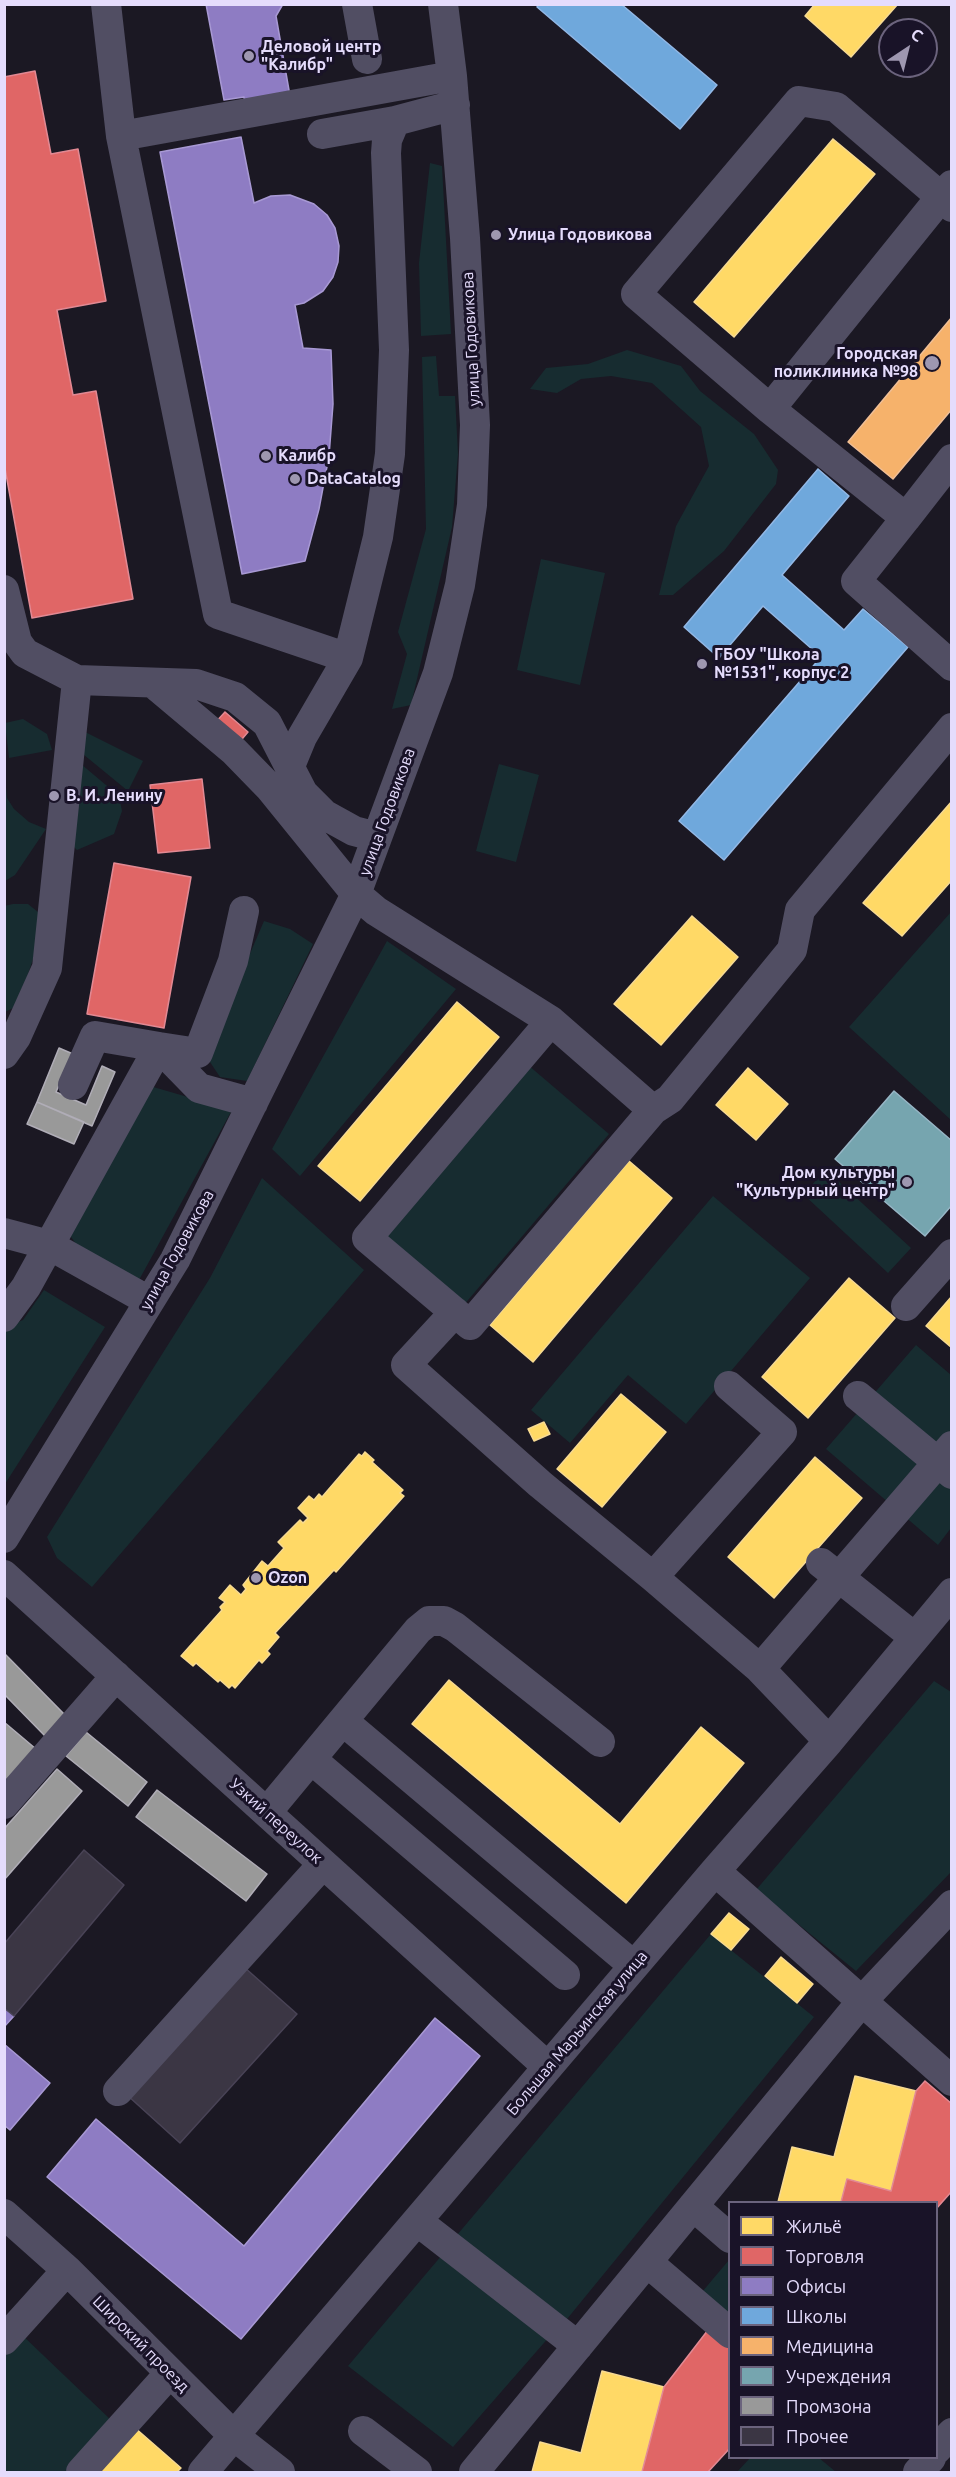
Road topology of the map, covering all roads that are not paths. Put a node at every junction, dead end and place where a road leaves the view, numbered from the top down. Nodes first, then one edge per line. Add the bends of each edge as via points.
1 (106, 4) edge
2 (357, 4) edge
3 (443, 4) edge
4 (367, 59) dead end
5 (453, 91) junction
6 (395, 121) junction
7 (322, 134) dead end
8 (121, 136) junction
9 (948, 196) edge
10 (770, 409) junction
11 (951, 459) edge
12 (906, 518) junction
13 (4, 590) edge
14 (348, 658) junction
15 (951, 666) edge
16 (77, 680) junction
17 (153, 683) junction
18 (951, 728) edge
19 (290, 766) junction
20 (377, 837) junction
21 (356, 894) junction
22 (244, 911) dead end
23 (551, 1021) junction
24 (159, 1047) junction
25 (4, 1054) edge
26 (73, 1085) dead end
27 (253, 1103) junction
28 (653, 1110) junction
29 (4, 1233) edge
30 (49, 1245) junction
31 (951, 1254) edge
32 (15, 1288) edge
33 (149, 1302) junction
34 (906, 1306) dead end
35 (455, 1312) junction
36 (4, 1317) edge
37 (729, 1386) dead end
38 (858, 1396) dead end
39 (947, 1461) edge
40 (4, 1538) edge
41 (831, 1571) junction
42 (4, 1575) edge
43 (653, 1577) junction
44 (951, 1593) edge
45 (914, 1637) junction
46 (759, 1669) junction
47 (116, 1676) junction
48 (343, 1720) junction
49 (600, 1742) dead end
50 (829, 1742) junction
51 (311, 1759) junction
52 (4, 1804) edge
53 (267, 1812) junction
54 (323, 1864) junction
55 (715, 1871) junction
56 (951, 1905) edge
57 (634, 1966) junction
58 (565, 1976) dead end
59 (862, 2001) junction
60 (548, 2067) junction
61 (951, 2081) edge
62 (118, 2091) dead end
63 (693, 2206) junction
64 (4, 2214) edge
65 (417, 2221) junction
66 (728, 2237) edge
67 (647, 2262) junction
68 (67, 2270) junction
69 (728, 2332) edge
70 (4, 2340) edge
71 (578, 2346) junction
72 (170, 2373) junction
73 (363, 2431) dead end
74 (951, 2433) edge
75 (234, 2436) junction
76 (938, 2449) edge
77 (929, 2459) edge
78 (81, 2472) edge
79 (203, 2472) edge
80 (280, 2472) edge
81 (417, 2472) edge
82 (474, 2472) edge
83 (918, 2472) edge

1 - 8 street
2 - 4 street
3 - 5 street, улица Годовикова
5 - 6 street
5 - 8 street
5 - 20 street, улица Годовикова via 472,345 472,505 460,585 438,674
6 - 7 street
6 - 14 street via 386,153 394,350 390,454 378,537
8 - 14 street via 218,614
9 - 10 street
9 - 10 street via 836,107 799,101 636,294
10 - 12 street
11 - 12 street
12 - 15 street via 856,581
13 - 16 street via 17,642 25,653
14 - 19 street via 302,737
16 - 17 street
16 - 25 street via 47,968 16,1037
17 - 19 street via 196,684 235,697 267,723
17 - 21 street via 234,751 263,781
18 - 28 street via 800,910 792,950 670,1099
19 - 20 street via 303,793 324,815 354,831
20 - 21 street, улица Годовикова
21 - 23 street
21 - 27 street, улица Годовикова
22 - 24 street via 233,962 198,1053
23 - 28 street
23 - 35 street via 367,1238
24 - 26 street via 96,1036
24 - 27 street via 199,1088
24 - 30 street
27 - 33 street, улица Годовикова via 175,1260
28 - 35 street via 470,1325
29 - 30 street
30 - 32 street
30 - 33 street
31 - 34 street
32 - 36 street
33 - 40 street, улица Годовикова
35 - 43 street via 406,1365 540,1484
37 - 43 street via 782,1432
38 - 39 street
39 - 41 street
41 - 45 street
41 - 46 street
42 - 47 street, Узкий переулок
43 - 46 street
44 - 45 street, Большая Марьинская улица
45 - 50 street, Большая Марьинская улица
46 - 50 street
47 - 52 street
47 - 53 street, Узкий переулок
48 - 49 street via 418,1630 429,1621 444,1621
48 - 51 street
48 - 57 street
50 - 55 street, Большая Марьинская улица
51 - 53 street
51 - 58 street
53 - 54 street, Узкий переулок
54 - 60 street, Узкий переулок
54 - 62 street
55 - 57 street, Большая Марьинская улица
55 - 59 street
56 - 59 street
57 - 60 street, Большая Марьинская улица
59 - 61 street
59 - 63 street
60 - 65 street, Большая Марьинская улица
63 - 66 street
63 - 67 street
64 - 68 street, Широкий проезд
65 - 71 street
65 - 75 street, Большая Марьинская улица
67 - 69 street
67 - 71 street
68 - 70 street
68 - 72 street, Широкий проезд
71 - 82 street
72 - 75 street, Широкий проезд
72 - 78 street
73 - 81 street
74 - 76 street
75 - 79 street, Большая Марьинская улица
75 - 80 street, Широкий проезд
77 - 83 street

